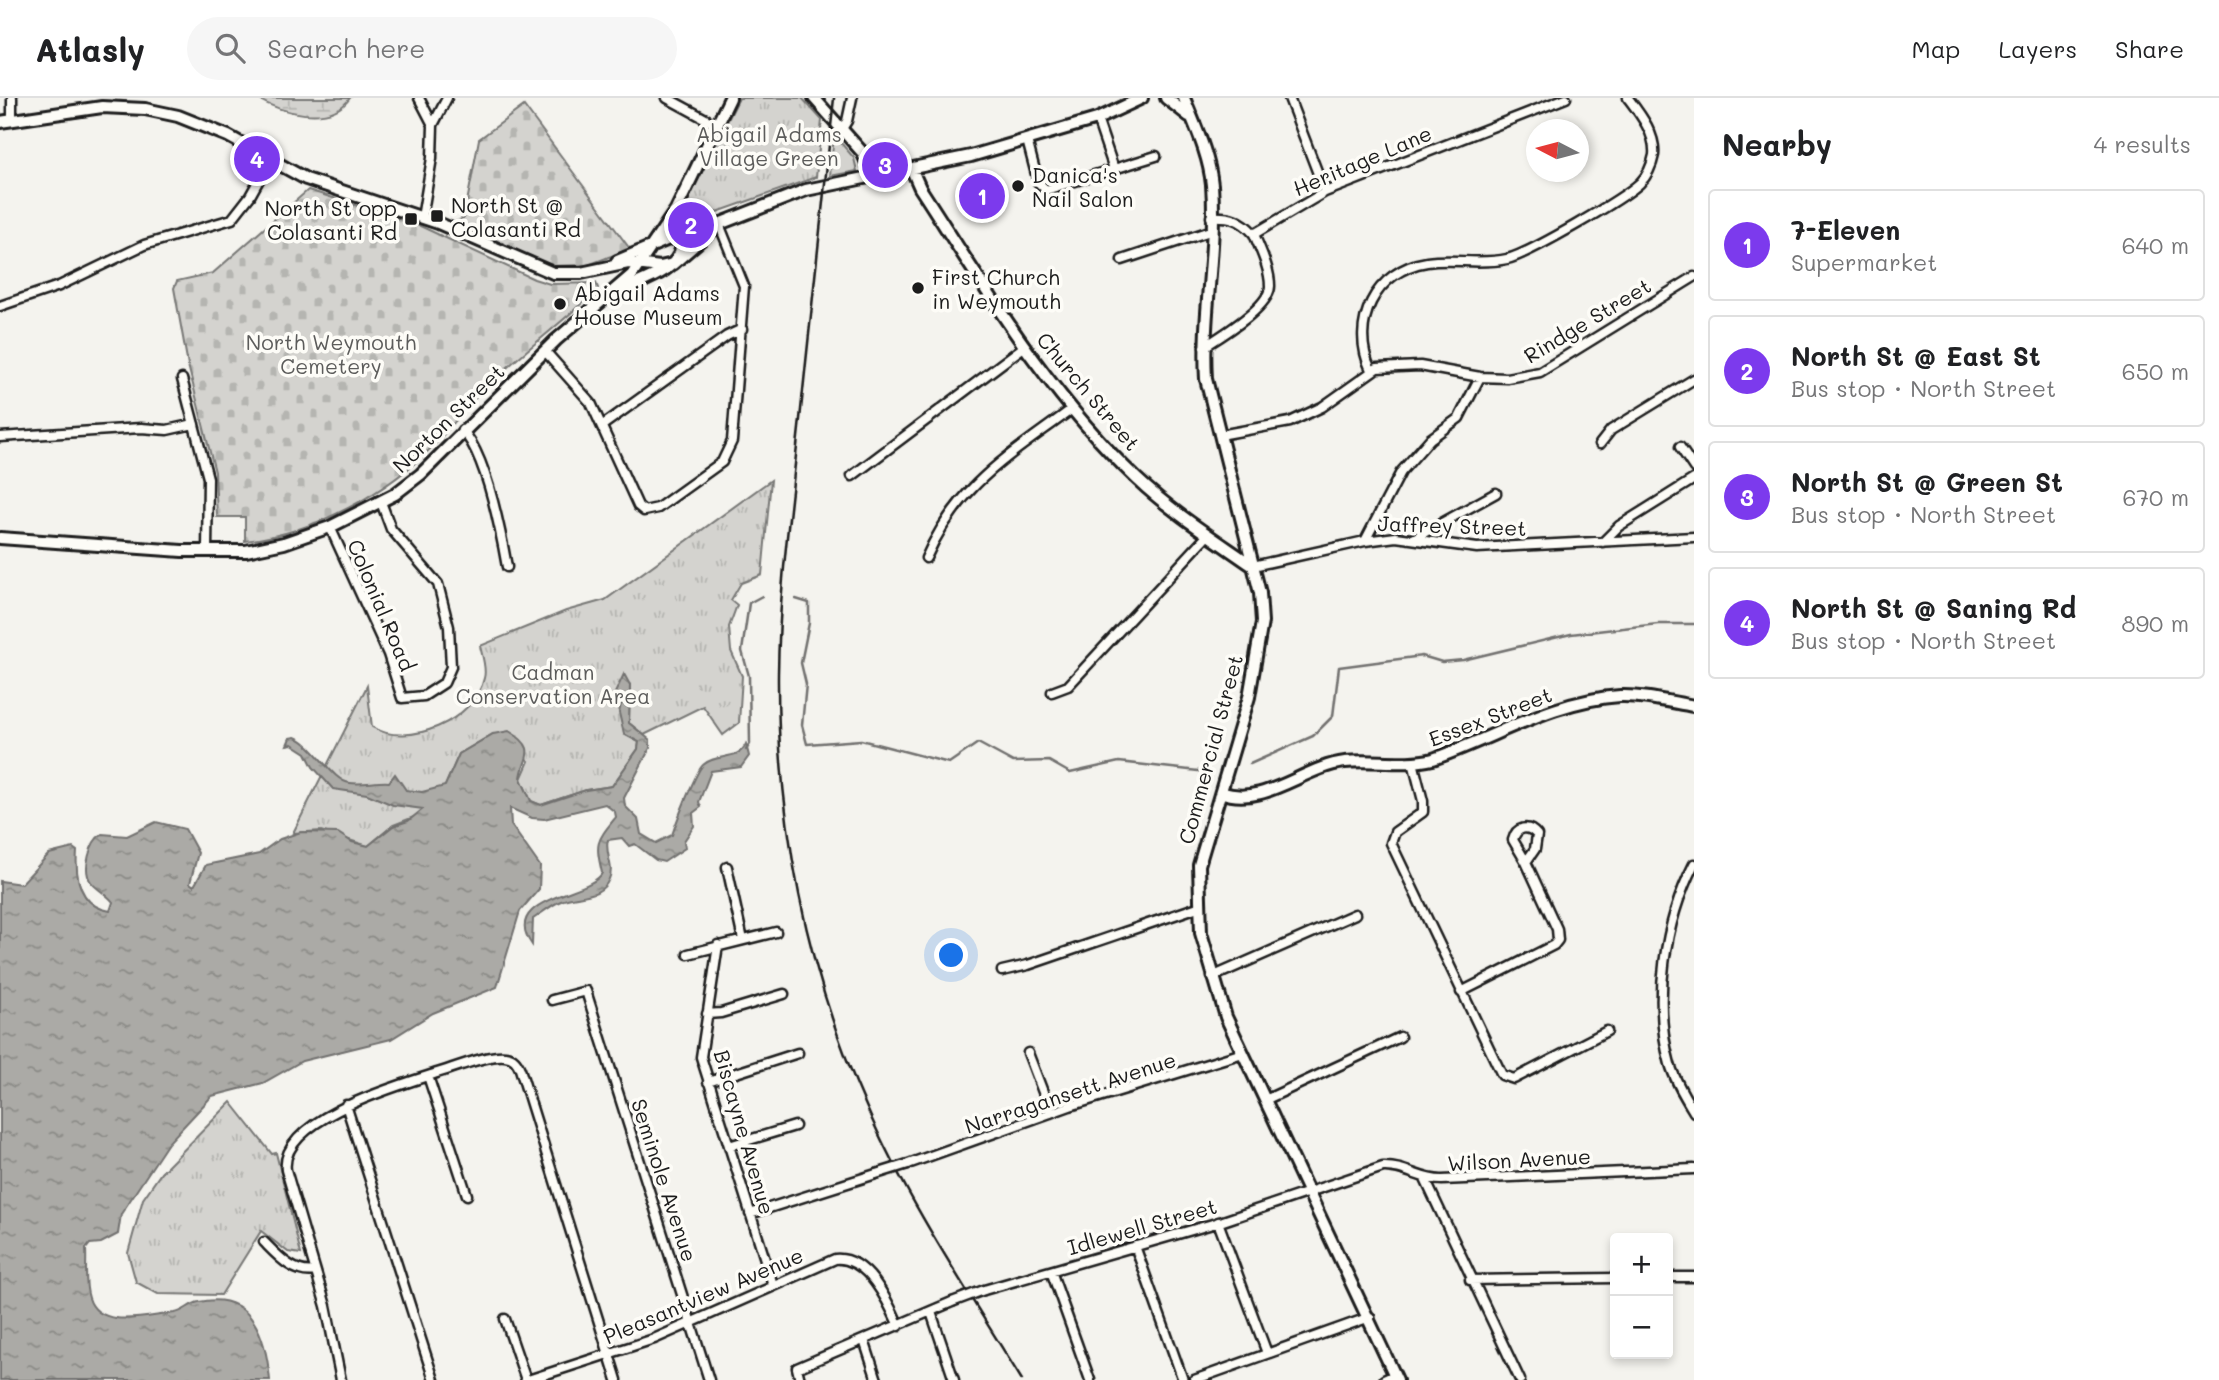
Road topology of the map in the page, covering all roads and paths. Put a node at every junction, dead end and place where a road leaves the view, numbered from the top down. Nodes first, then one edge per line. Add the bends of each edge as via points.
1 (12, 98) edge
2 (419, 98) edge
3 (447, 98) edge
4 (667, 98) edge
5 (730, 98) edge
6 (814, 98) edge
7 (852, 98) edge
8 (1142, 98) edge
9 (1166, 98) edge
10 (1184, 98) edge
11 (1191, 98) edge
12 (1289, 98) edge
13 (1566, 98) edge
14 (1628, 98) edge
15 (1192, 117) junction
16 (1097, 119) junction
17 (12, 120) junction
18 (0, 122) edge
19 (715, 124) junction
20 (433, 125) junction
21 (842, 129) junction
22 (1027, 139) junction
23 (1156, 156) dead end
24 (270, 160) junction
25 (1114, 169) junction
26 (912, 170) junction
27 (873, 177) junction
28 (1325, 192) junction
29 (676, 210) junction
30 (1211, 217) junction
31 (422, 218) junction
32 (719, 224) junction
33 (1210, 231) junction
34 (680, 234) junction
35 (1254, 234) junction
36 (651, 247) junction
37 (1122, 260) dead end
38 (640, 264) junction
39 (673, 264) junction
40 (598, 268) junction
41 (1694, 277) edge
42 (613, 295) junction
43 (0, 306) edge
44 (742, 330) junction
45 (1025, 346) junction
46 (1204, 347) junction
47 (545, 351) junction
48 (1371, 370) junction
49 (1480, 377) junction
50 (182, 379) dead end
51 (1694, 379) edge
52 (1072, 409) junction
53 (194, 424) junction
54 (603, 425) junction
55 (463, 430) junction
56 (1220, 435) junction
57 (0, 436) edge
58 (1600, 444) dead end
59 (1680, 447) dead end
60 (1694, 468) edge
61 (852, 476) dead end
62 (1694, 479) edge
63 (1496, 493) dead end
64 (381, 502) junction
65 (330, 527) junction
66 (1209, 535) junction
67 (1694, 537) edge
68 (0, 538) edge
69 (1412, 538) junction
70 (1365, 541) junction
71 (1603, 542) junction
72 (207, 551) junction
73 (926, 558) dead end
74 (1253, 565) junction
75 (507, 567) dead end
76 (1052, 692) dead end
77 (1694, 706) edge
78 (1413, 762) junction
79 (1221, 792) junction
80 (1526, 862) dead end
81 (1694, 864) edge
82 (727, 867) dead end
83 (1198, 907) junction
84 (1354, 914) dead end
85 (776, 932) dead end
86 (743, 940) junction
87 (718, 945) junction
88 (688, 954) dead end
89 (1002, 971) dead end
90 (1212, 977) junction
91 (1461, 992) junction
92 (784, 993) dead end
93 (552, 1000) dead end
94 (707, 1014) junction
95 (1607, 1031) dead end
96 (1400, 1037) dead end
97 (798, 1053) dead end
98 (1028, 1053) dead end
99 (1243, 1053) junction
100 (428, 1076) junction
101 (708, 1082) junction
102 (1265, 1100) junction
103 (346, 1105) junction
104 (1694, 1112) edge
105 (1051, 1113) junction
106 (795, 1126) dead end
107 (729, 1146) junction
108 (1694, 1169) edge
109 (1425, 1179) junction
110 (1310, 1192) junction
111 (467, 1195) dead end
112 (750, 1214) junction
113 (1218, 1222) junction
114 (264, 1242) dead end
115 (1135, 1246) junction
116 (315, 1271) junction
117 (1051, 1271) junction
118 (1673, 1277) edge
119 (1694, 1277) edge
120 (1610, 1278) edge
121 (1470, 1280) junction
122 (773, 1285) junction
123 (932, 1312) junction
124 (1370, 1317) junction
125 (505, 1319) dead end
126 (691, 1323) junction
127 (899, 1326) junction
128 (864, 1340) junction
129 (1267, 1353) junction
130 (608, 1355) junction
131 (1396, 1378) edge
132 (341, 1380) edge
133 (434, 1380) edge
134 (527, 1380) edge
135 (617, 1380) edge
136 (709, 1380) edge
137 (800, 1380) edge
138 (877, 1380) edge
139 (954, 1380) edge
140 (1090, 1380) edge
141 (1183, 1380) edge
142 (1194, 1380) edge
143 (1384, 1380) edge
144 (1520, 1380) edge

1 - 17 street
2 - 20 street
3 - 20 street
4 - 19 street
5 - 19 street, Norton Street
6 - 21 street
7 - 21 street
8 - 16 street
9 - 15 street
10 - 15 street, Commercial Street
11 - 15 street
12 - 28 street
13 - 28 street, Heritage Lane
14 - 48 street via 1653,141 1654,154 1642,181 1520,255 1491,261 1424,263 1397,274 1375,295 1363,321 1362,347
15 - 30 street, Commercial Street via 1212,184
16 - 22 street
16 - 25 street
17 - 18 street
17 - 24 street via 88,108 145,109 213,129
19 - 29 street, Norton Street
20 - 31 street
21 - 27 street via 868,162
22 - 25 street via 1038,183 1045,190
22 - 26 street
23 - 25 street
24 - 31 street via 331,190
24 - 43 street via 232,219 144,245 59,286
26 - 27 street
26 - 45 street, Church Street
27 - 32 street via 806,190
28 - 35 street, Heritage Lane
29 - 34 street
29 - 36 street, Norton Street
30 - 33 street, Commercial Street
30 - 35 street via 1238,219
31 - 40 street via 542,270 570,274
32 - 34 street
32 - 39 street, Norton Street
32 - 44 street via 744,286
33 - 37 street
33 - 46 street, Commercial Street
34 - 36 street
34 - 39 street via 681,253
35 - 46 street via 1269,293 1246,317
36 - 38 street, Norton Street
36 - 40 street
38 - 39 street
38 - 40 street
38 - 42 street, Norton Street
39 - 42 street, Norton Street
41 - 49 street, Rindge Street via 1540,372 1507,379
42 - 47 street, Norton Street
44 - 54 street via 727,336
44 - 54 street via 729,450 722,462 658,508 639,506
45 - 52 street, Church Street
45 - 61 street
46 - 56 street, Commercial Street via 1206,379
47 - 54 street via 591,403
47 - 55 street, Norton Street
48 - 49 street, Rindge Street via 1412,365
48 - 56 street via 1322,407 1290,422
49 - 70 street via 1459,418 1430,439 1401,472
50 - 53 street
51 - 58 street via 1611,430
52 - 66 street, Church Street via 1137,478
52 - 73 street via 981,475 952,512
53 - 57 street via 167,430
53 - 72 street via 210,494
55 - 64 street, Norton Street via 408,485
55 - 75 street via 489,489
56 - 74 street, Commercial Street
59 - 60 street
62 - 71 street via 1619,526
63 - 69 street
64 - 65 street, Norton Street
64 - 65 street, Colonial Road via 391,530 438,584 449,627 451,667 443,684 424,696 402,698 388,654
65 - 72 street, Norton Street via 246,551
66 - 74 street, Church Street
66 - 76 street via 1068,686
67 - 71 street, Jaffrey Street
68 - 72 street, Norton Street
69 - 70 street, Jaffrey Street
69 - 71 street, Jaffrey Street via 1477,548
70 - 74 street, Jaffrey Street
74 - 79 street, Commercial Street via 1260,593 1259,644
77 - 78 street, Essex Street via 1641,697 1593,699 1442,756
78 - 79 street, Essex Street via 1346,762 1247,797
78 - 91 street via 1423,812 1395,832 1391,843
79 - 83 street, Commercial Street via 1199,865
80 - 91 street via 1558,929 1558,940
81 - 104 street via 1673,914 1663,1007 1670,1066
82 - 86 street
83 - 89 street
83 - 90 street, Commercial Street
84 - 90 street
85 - 86 street
86 - 87 street
87 - 88 street
87 - 94 street, Biscayne Avenue
90 - 99 street, Commercial Street
91 - 95 street via 1506,1079
92 - 94 street
93 - 126 street, Seminole Avenue via 586,991
94 - 101 street, Biscayne Avenue via 701,1053
96 - 102 street
97 - 101 street
98 - 105 street
99 - 102 street, Commercial Street
99 - 105 street, Narragansett Avenue
100 - 103 street
100 - 111 street
100 - 130 street via 500,1056 511,1057 520,1069
101 - 107 street, Biscayne Avenue
102 - 110 street, Commercial Street
103 - 116 street via 298,1141 286,1158
103 - 133 street
105 - 112 street, Narragansett Avenue, bridge
106 - 107 street
107 - 112 street, Biscayne Avenue
108 - 109 street, Wilson Avenue
109 - 110 street, Wilson Avenue via 1400,1167 1383,1167
109 - 121 street
110 - 113 street, Idlewell Street
110 - 124 street, Commercial Street
112 - 122 street, Biscayne Avenue
113 - 115 street, Idlewell Street
113 - 129 street
114 - 116 street via 288,1264
115 - 117 street, Idlewell Street
115 - 141 street
116 - 132 street
117 - 123 street, Idlewell Street, bridge via 984,1290
117 - 140 street
118 - 119 street
120 - 121 street
121 - 144 street
122 - 126 street, Pleasantview Avenue
122 - 127 street, Pleasantview Avenue via 831,1261 852,1260 865,1271
123 - 127 street, Idlewell Street
123 - 139 street
124 - 129 street
124 - 131 street, Commercial Street
125 - 134 street
126 - 130 street, Pleasantview Avenue
126 - 136 street, Seminole Avenue
127 - 128 street, Idlewell Street
128 - 137 street, Idlewell Street via 797,1368
128 - 138 street
129 - 142 street
130 - 134 street, Pleasantview Avenue
130 - 135 street
131 - 143 street

